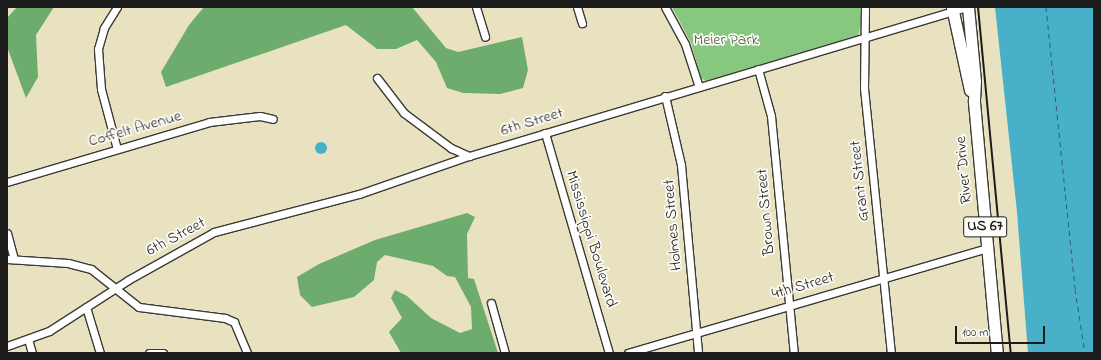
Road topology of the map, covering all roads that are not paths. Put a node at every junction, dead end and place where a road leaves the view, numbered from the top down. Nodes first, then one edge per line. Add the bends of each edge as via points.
1 (117, 7) edge
2 (476, 7) edge
3 (577, 7) edge
4 (665, 7) edge
5 (865, 7) edge
6 (967, 7) edge
7 (953, 9) edge
8 (582, 23) dead end
9 (484, 37) dead end
10 (864, 39) junction
11 (758, 69) junction
12 (377, 78) dead end
13 (698, 87) junction
14 (665, 96) junction
15 (974, 102) junction
16 (273, 119) dead end
17 (545, 133) junction
18 (117, 149) junction
19 (468, 156) junction
20 (7, 182) edge
21 (7, 233) edge
22 (987, 248) junction
23 (11, 259) edge
24 (883, 277) junction
25 (115, 288) junction
26 (491, 303) dead end
27 (788, 304) junction
28 (86, 307) junction
29 (696, 332) junction
30 (28, 339) junction
31 (7, 346) edge
32 (32, 353) edge
33 (100, 353) edge
34 (149, 353) edge
35 (163, 353) edge
36 (247, 353) edge
37 (505, 353) edge
38 (610, 353) edge
39 (628, 353) edge
40 (698, 353) edge
41 (794, 353) edge
42 (891, 353) edge
43 (997, 353) edge

1 - 18 street via 104,28 98,49 101,89
2 - 9 street
3 - 8 street
4 - 13 street via 685,44
5 - 10 street, Grant Street
6 - 7 street, 6th Street
6 - 15 main road, River Drive / US 67 via 975,81
7 - 10 street, 6th Street
7 - 15 main road, US 67
10 - 11 street, 6th Street
10 - 24 street, Grant Street via 864,88
11 - 13 street, 6th Street
11 - 27 street, Brown Street via 771,116
12 - 19 street via 404,112 451,148
13 - 14 street, 6th Street
14 - 17 street, 6th Street
14 - 29 street, Holmes Street via 681,165
15 - 22 main road, River Drive / US 67
16 - 18 street, Coffelt Avenue via 260,116 209,122
17 - 19 street, 6th Street
17 - 38 street, Mississippi Boulevard
18 - 20 street, Coffelt Avenue
19 - 25 street, 6th Street via 333,202 214,232
21 - 23 street
22 - 24 street, 4th Street
22 - 43 main road, River Drive / US 67
23 - 25 street via 68,263 91,269
24 - 27 street, 4th Street
24 - 42 street, Grant Street
25 - 28 street, 6th Street
25 - 36 street via 139,307 225,318 234,322
26 - 37 street
27 - 29 street, 4th Street
27 - 41 street, Brown Street
28 - 30 street, 6th Street via 49,331
28 - 33 street
29 - 39 street, 4th Street
29 - 40 street, Holmes Street
30 - 31 street, 6th Street
30 - 32 street
34 - 35 street

